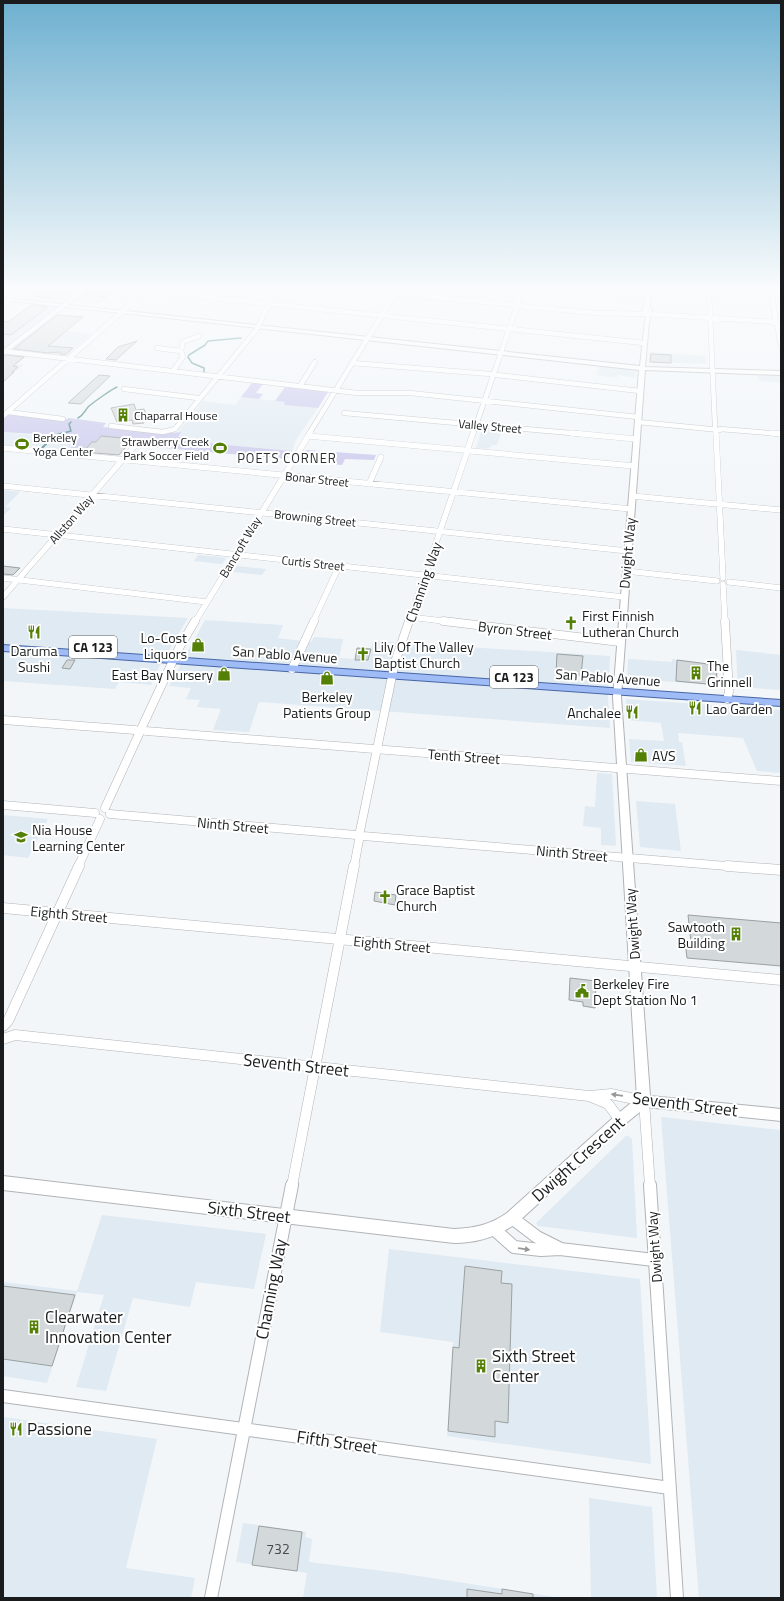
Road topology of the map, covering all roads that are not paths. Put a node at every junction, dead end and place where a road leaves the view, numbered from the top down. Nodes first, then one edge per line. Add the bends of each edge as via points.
1 (61, 365) edge
2 (123, 365) edge
3 (177, 365) edge
4 (226, 365) edge
5 (313, 365) edge
6 (351, 365) edge
7 (372, 365) edge
8 (497, 365) edge
9 (630, 365) edge
10 (713, 365) edge
11 (642, 366) junction
12 (713, 368) junction
13 (781, 370) edge
14 (173, 371) junction
15 (781, 373) edge
16 (494, 375) junction
17 (217, 376) junction
18 (300, 386) junction
19 (124, 389) dead end
20 (336, 390) junction
21 (640, 391) junction
22 (198, 398) junction
23 (485, 399) junction
24 (8, 412) junction
25 (344, 414) dead end
26 (3, 416) edge
27 (63, 419) dead end
28 (638, 420) junction
29 (477, 425) junction
30 (111, 426) dead end
31 (716, 429) junction
32 (781, 434) edge
33 (308, 436) junction
34 (636, 439) junction
35 (140, 441) dead end
36 (3, 448) edge
37 (468, 450) junction
38 (381, 457) dead end
39 (123, 460) junction
40 (634, 466) junction
41 (284, 475) junction
42 (369, 484) junction
43 (3, 486) edge
44 (453, 492) junction
45 (92, 495) junction
46 (632, 496) junction
47 (720, 504) junction
48 (631, 509) junction
49 (781, 510) edge
50 (261, 513) junction
51 (3, 529) edge
52 (440, 531) junction
53 (57, 535) junction
54 (628, 551) junction
55 (236, 555) junction
56 (339, 566) junction
57 (626, 571) junction
58 (425, 575) junction
59 (3, 578) edge
60 (18, 580) junction
61 (723, 581) junction
62 (781, 588) edge
63 (3, 597) edge
64 (624, 597) junction
65 (207, 602) junction
66 (410, 617) junction
67 (3, 641) edge
68 (620, 642) junction
69 (3, 648) edge
70 (174, 657) junction
71 (294, 665) junction
72 (392, 672) junction
73 (617, 688) junction
74 (728, 695) junction
75 (781, 695) edge
76 (781, 703) edge
77 (3, 720) edge
78 (140, 731) junction
79 (376, 749) junction
80 (622, 768) junction
81 (781, 781) edge
82 (3, 805) edge
83 (108, 811) junction
84 (97, 816) junction
85 (359, 835) junction
86 (628, 858) junction
87 (781, 870) edge
88 (3, 908) edge
89 (57, 913) junction
90 (339, 939) junction
91 (635, 967) junction
92 (781, 980) edge
93 (3, 1026) edge
94 (3, 1038) edge
95 (314, 1067) junction
96 (589, 1096) junction
97 (644, 1101) junction
98 (781, 1115) edge
99 (620, 1120) junction
100 (3, 1184) edge
101 (285, 1216) junction
102 (512, 1218) junction
103 (495, 1230) junction
104 (560, 1248) junction
105 (654, 1260) junction
106 (3, 1396) edge
107 (243, 1429) junction
108 (670, 1488) junction
109 (210, 1598) edge
110 (677, 1598) edge

1 - 24 street
2 - 14 street
3 - 14 street
4 - 17 street
5 - 18 street
6 - 20 street, Bancroft Way
7 - 16 street
8 - 16 street, Channing Way
9 - 11 street
10 - 12 street
11 - 12 street
11 - 21 street, Dwight Way
12 - 13 street
12 - 15 street
12 - 31 street
14 - 17 street
16 - 21 street
16 - 23 street, Channing Way
17 - 18 street
17 - 22 street
18 - 20 street
19 - 22 street
20 - 23 street
20 - 33 street, Bancroft Way
21 - 28 street, Dwight Way
22 - 30 street via 175,429 166,432
23 - 28 street
23 - 29 street, Channing Way
24 - 26 street
24 - 27 street
25 - 29 street, Valley Street
28 - 31 street
28 - 34 street, Dwight Way
29 - 34 street, Valley Street
29 - 37 street, Channing Way
31 - 32 street
31 - 47 street
33 - 37 street
33 - 41 street, Bancroft Way
34 - 40 street, Dwight Way
35 - 39 street, Allston Way
36 - 39 street, Bonar Street
37 - 40 street
37 - 44 street, Channing Way
38 - 42 street
39 - 41 street, Bonar Street
39 - 45 street, Allston Way
40 - 46 street, Dwight Way
41 - 42 street, Bonar Street
41 - 50 street, Bancroft Way
42 - 44 street, Bonar Street
43 - 45 street, Browning Street
44 - 48 street, Bonar Street
44 - 52 street, Channing Way
45 - 50 street, Browning Street
45 - 53 street, Allston Way
46 - 47 street
46 - 48 street, Dwight Way
47 - 49 street
47 - 61 street
48 - 54 street, Dwight Way
50 - 52 street, Browning Street
50 - 55 street, Bancroft Way
51 - 53 street, Curtis Street
52 - 54 street, Browning Street
52 - 58 street, Channing Way
53 - 55 street, Curtis Street
53 - 60 street, Allston Way
54 - 57 street, Dwight Way
55 - 56 street, Curtis Street
55 - 65 street, Bancroft Way
56 - 58 street, Curtis Street
56 - 71 street
57 - 61 street
57 - 64 street, Dwight Way
58 - 64 street, Curtis Street
58 - 66 street, Channing Way
59 - 60 street
60 - 63 street, Allston Way
60 - 65 street
61 - 62 street
61 - 74 street
64 - 68 street, Dwight Way
65 - 70 street, Bancroft Way
66 - 68 street, Byron Street
66 - 72 street, Channing Way
67 - 70 main road, San Pablo Avenue / CA 123
68 - 73 street, Dwight Way
69 - 70 main road, San Pablo Avenue / CA 123
70 - 71 main road, San Pablo Avenue / CA 123
70 - 78 street, Bancroft Way
71 - 72 main road, San Pablo Avenue / CA 123
72 - 73 main road, San Pablo Avenue / CA 123
72 - 79 street, Channing Way
73 - 74 main road, San Pablo Avenue / CA 123
73 - 80 street, Dwight Way
74 - 75 main road, San Pablo Avenue / CA 123
74 - 76 main road, San Pablo Avenue / CA 123
77 - 78 street, Tenth Street
78 - 79 street, Tenth Street
78 - 83 street, Bancroft Way
79 - 80 street, Tenth Street
79 - 85 street, Channing Way
80 - 81 street, Tenth Street
80 - 86 street, Dwight Way
82 - 84 street
83 - 84 street via 106,818
83 - 85 street, Ninth Street
84 - 89 street
85 - 86 street, Ninth Street
85 - 90 street, Channing Way
86 - 87 street, Ninth Street
86 - 91 street, Dwight Way
88 - 89 street, Eighth Street
89 - 90 street, Eighth Street
89 - 93 street via 8,1021
90 - 91 street, Eighth Street
90 - 95 street, Channing Way
91 - 92 street, Eighth Street
91 - 97 street, Dwight Way
94 - 95 street, Seventh Street via 15,1035
95 - 96 street, Seventh Street
95 - 101 street, Channing Way
97 -> 96 street, Seventh Street via 602,1093
96 - 99 street, Seventh Street via 602,1100 612,1107
97 - 98 street, Seventh Street
97 - 99 street, Dwight Crescent
97 - 105 street, Dwight Way
99 - 102 street, Dwight Crescent
100 - 101 street, Sixth Street
101 - 103 street, Sixth Street via 454,1236 476,1235
101 - 107 street, Channing Way
102 - 103 street, Sixth Street
102 - 104 street via 537,1237
103 -> 104 street via 514,1247 541,1250
104 - 105 street
105 - 108 street, Dwight Way
106 - 107 street, Fifth Street
107 - 108 street, Fifth Street
107 - 109 street, Channing Way
108 - 110 street, Dwight Way

